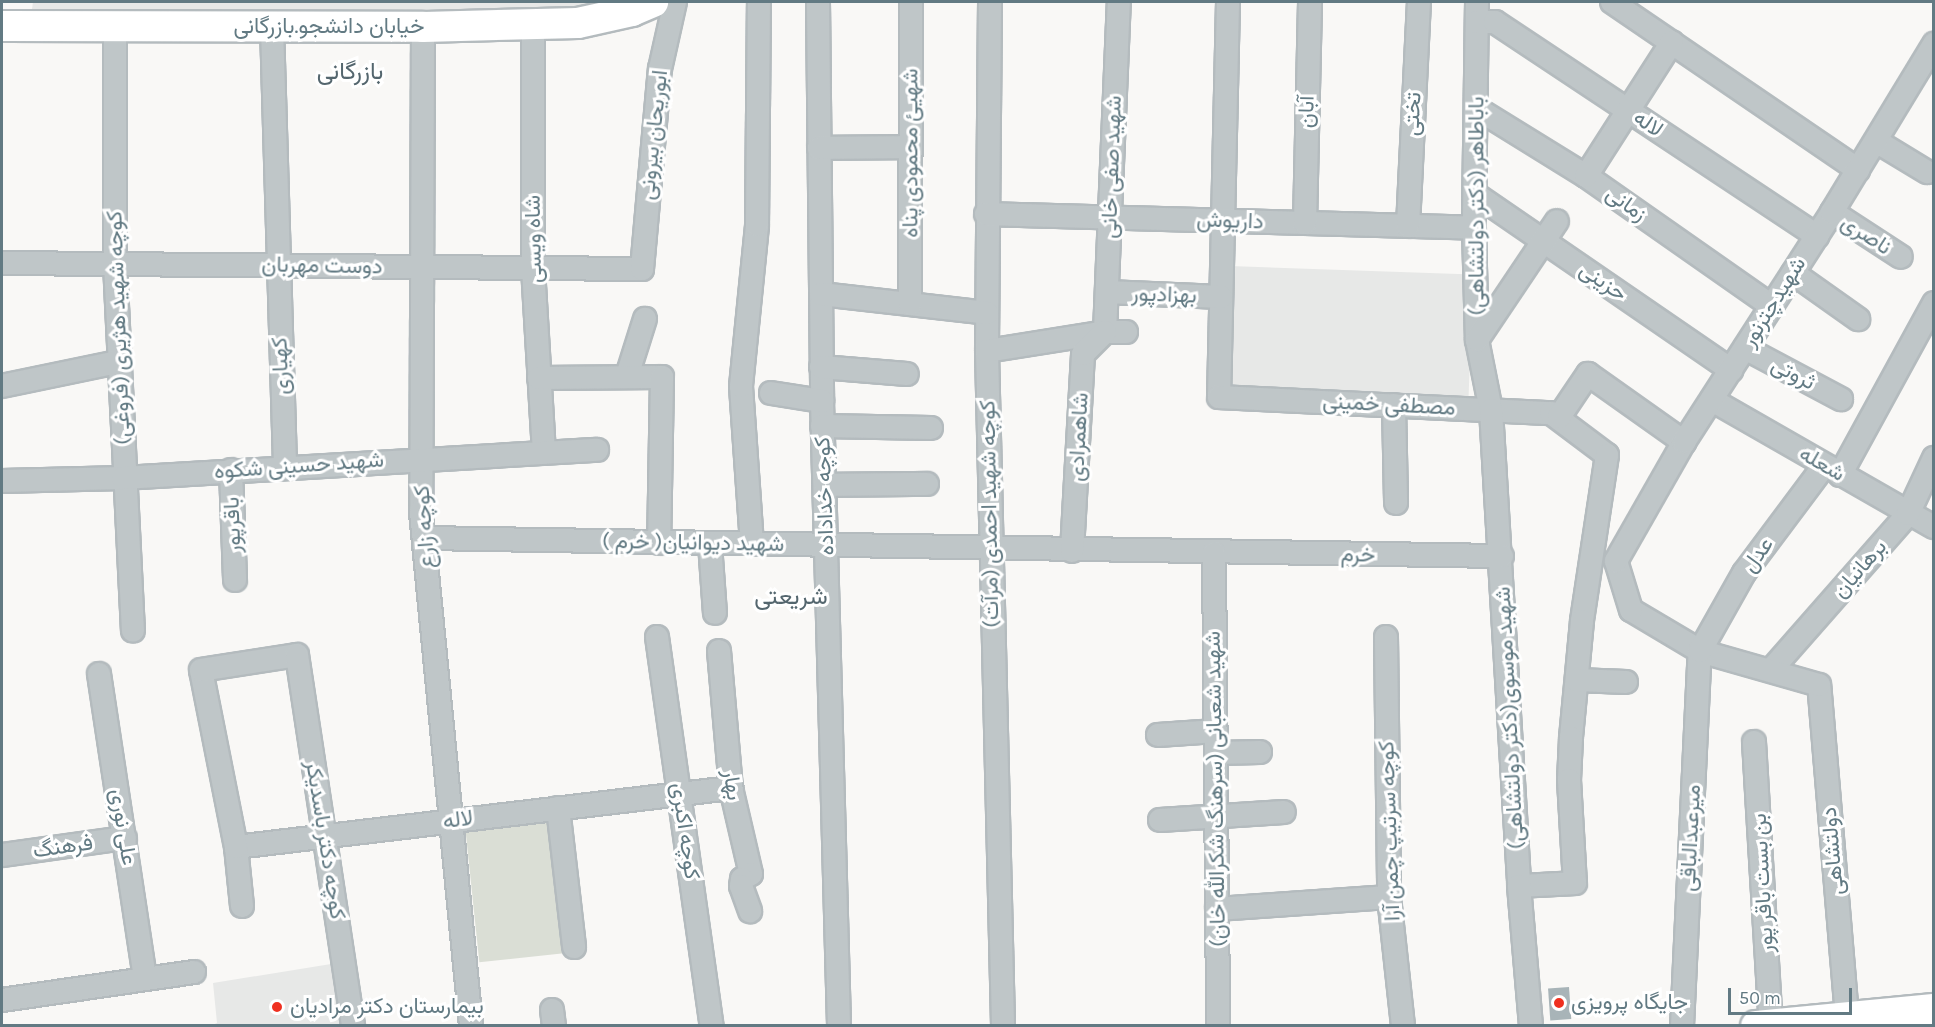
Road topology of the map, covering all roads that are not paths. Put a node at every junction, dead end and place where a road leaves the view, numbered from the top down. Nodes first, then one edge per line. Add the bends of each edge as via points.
1 (653, 2) edge
2 (675, 2) edge
3 (759, 2) edge
4 (818, 2) edge
5 (911, 2) edge
6 (990, 2) edge
7 (1119, 2) edge
8 (1228, 2) edge
9 (1310, 2) edge
10 (1419, 2) edge
11 (1612, 2) edge
12 (1477, 12) edge
13 (115, 24) junction
14 (533, 24) junction
15 (2, 26) edge
16 (272, 27) junction
17 (423, 27) junction
18 (1672, 42) junction
19 (1931, 57) edge
20 (1476, 108) junction
21 (1629, 111) junction
22 (1876, 141) junction
23 (911, 147) junction
24 (819, 148) junction
25 (1931, 169) edge
26 (1858, 170) junction
27 (1586, 176) junction
28 (1474, 194) junction
29 (1832, 212) junction
30 (986, 214) junction
31 (1110, 217) junction
32 (1223, 220) junction
33 (1557, 221) dead end
34 (1305, 223) junction
35 (1408, 226) junction
36 (1474, 228) junction
37 (1817, 236) junction
38 (1543, 241) junction
39 (1901, 257) dead end
40 (2, 263) edge
41 (115, 264) junction
42 (276, 265) junction
43 (424, 267) junction
44 (533, 268) junction
45 (642, 269) joint
46 (1793, 273) junction
47 (1107, 292) junction
48 (821, 294) junction
49 (1221, 297) junction
50 (1934, 303) edge
51 (910, 304) junction
52 (1772, 306) junction
53 (987, 313) junction
54 (645, 319) dead end
55 (1858, 319) dead end
56 (1116, 332) junction
57 (1477, 340) junction
58 (1745, 348) junction
59 (987, 351) junction
60 (118, 362) junction
61 (821, 367) junction
62 (1731, 370) junction
63 (907, 374) dead end
64 (627, 376) junction
65 (539, 378) junction
66 (2, 386) edge
67 (771, 393) dead end
68 (1841, 399) dead end
69 (1712, 400) junction
70 (822, 401) junction
71 (1394, 405) junction
72 (1491, 410) junction
73 (1559, 417) junction
74 (822, 426) junction
75 (931, 428) dead end
76 (1684, 442) junction
77 (597, 450) dead end
78 (544, 453) junction
79 (1934, 458) edge
80 (422, 459) junction
81 (285, 466) junction
82 (231, 470) junction
83 (1832, 470) junction
84 (123, 478) junction
85 (2, 482) edge
86 (927, 484) dead end
87 (825, 485) junction
88 (1396, 503) dead end
89 (1908, 514) junction
90 (1934, 527) edge
91 (424, 538) junction
92 (659, 543) junction
93 (710, 544) junction
94 (752, 544) junction
95 (827, 546) junction
96 (989, 549) junction
97 (1072, 550) junction
98 (1214, 553) junction
99 (1502, 556) junction
100 (234, 580) dead end
101 (716, 613) dead end
102 (133, 631) dead end
103 (657, 637) dead end
104 (1386, 637) dead end
105 (719, 651) dead end
106 (1700, 651) junction
107 (1772, 670) junction
108 (99, 674) dead end
109 (1577, 680) junction
110 (1626, 682) dead end
111 (1158, 735) dead end
112 (1216, 742) junction
113 (1754, 742) dead end
114 (1260, 752) dead end
115 (731, 788) junction
116 (680, 794) junction
117 (558, 808) junction
118 (1284, 812) dead end
119 (1216, 814) junction
120 (1160, 820) dead end
121 (451, 821) junction
122 (324, 836) junction
123 (125, 838) junction
124 (236, 847) junction
125 (2, 855) edge
126 (1519, 886) junction
127 (1389, 897) junction
128 (242, 906) dead end
129 (1217, 909) junction
130 (750, 912) dead end
131 (574, 946) dead end
132 (194, 972) dead end
133 (145, 979) junction
134 (2, 1000) edge
135 (1934, 1009) edge
136 (1847, 1016) junction
137 (1764, 1025) edge
138 (353, 1026) edge
139 (471, 1026) edge
140 (712, 1026) edge
141 (839, 1026) edge
142 (1003, 1026) edge
143 (1218, 1026) edge
144 (1403, 1026) edge
145 (1531, 1026) edge
146 (1682, 1026) edge

1 - 14 main road, خیابان دانشجو.بازرگانی via 578,24
2 - 45 street, ابوریحان بیرونی via 660,69
3 - 94 street via 757,225 741,386
4 - 24 street, کوچه خداداده
5 - 23 street, شهیئ محمودی پناه
6 - 30 street, کوچه شهید احمدی (مرآت)
7 - 31 street, شهید صفی خانی
8 - 32 street
9 - 34 street, آبان
10 - 35 street, تختی
11 - 18 street
12 - 20 street, باباطاهر (دکتر دولتشاهی)
12 - 21 street, لاله
13 - 15 main road, خیابان دانشجو.بازرگانی
13 - 16 main road, خیابان دانشجو.بازرگانی
13 - 41 street, کوچه شهید هژیری (فروغی)
14 - 17 main road, خیابان دانشجو.بازرگانی
14 - 44 street, شاه ویسی
16 - 17 main road, خیابان دانشجو.بازرگانی
16 - 42 street, کهیاری
17 - 43 street, کوچه زارع
18 - 21 street
18 - 26 street
19 - 22 street, شهیدچترنور
20 - 27 street, زمانی
20 - 28 street, باباطاهر (دکتر دولتشاهی)
21 - 27 street
21 - 37 street, لاله
22 - 25 street
22 - 26 street, شهیدچترنور
23 - 24 street
23 - 51 street, شهیئ محمودی پناه
24 - 48 street, کوچه خداداده
26 - 29 street, شهیدچترنور
27 - 52 street, زمانی
28 - 36 street, باباطاهر (دکتر دولتشاهی)
28 - 38 street, حزینی
29 - 37 street, شهیدچترنور
29 - 39 street, ناصری
30 - 31 street, داریوش
30 - 53 street, کوچه شهید احمدی (مرآت)
31 - 32 street, داریوش
31 - 47 street, شهید صفی خانی
32 - 34 street, داریوش
32 - 49 street
33 - 38 street
34 - 35 street, داریوش
35 - 36 street, داریوش
36 - 57 street, باباطاهر (دکتر دولتشاهی)
37 - 46 street, شهیدچترنور
38 - 57 street
38 - 62 street, حزینی
40 - 41 street, دوست مهربان
41 - 42 street, دوست مهربان
41 - 60 street, کوچه شهید هژیری (فروغی)
42 - 43 street, دوست مهربان
42 - 81 street, کهیاری
43 - 44 street, دوست مهربان
43 - 80 street, کوچه زارع
44 - 45 street, دوست مهربان
44 - 65 street, شاه ویسی
46 - 52 street, شهیدچترنور
46 - 55 street
47 - 49 street, بهزادپور
47 - 56 street, شهید صفی خانی
48 - 51 street
48 - 61 street, کوچه خداداده
49 - 71 street, مصطفی خمینی via 1219,397
50 - 83 street, عدل
51 - 53 street
52 - 58 street, شهیدچترنور
53 - 59 street, کوچه شهید احمدی (مرآت)
54 - 64 street
56 - 59 street
56 - 97 street, شاهمرادی via 1083,354
57 - 72 street, باباطاهر (دکتر دولتشاهی)
58 - 62 street, شهیدچترنور
58 - 68 street, ثروتی
59 - 96 street, کوچه شهید احمدی (مرآت)
60 - 66 street
60 - 84 street, کوچه شهید هژیری (فروغی)
61 - 63 street
61 - 70 street, کوچه خداداده
62 - 69 street, شهیدچترنور
64 - 65 street
64 - 92 street via 662,376
65 - 78 street, شاه ویسی
67 - 70 street
69 - 76 street, شهیدچترنور
69 - 83 street, شعله
70 - 74 street, کوچه خداداده
71 - 72 street, مصطفی خمینی
71 - 88 street
72 - 73 street, مصطفی خمینی via 1551,413
72 - 99 street, شهید موسوی(دکتر دولتشاهی)
73 - 76 street via 1588,374
73 - 109 street via 1607,455 1583,610
74 - 75 street
74 - 87 street, کوچه خداداده
76 - 106 street, شهیدچترنور via 1616,561 1631,609
77 - 78 street, شهید حسینی شکوه
78 - 80 street, شهید حسینی شکوه
79 - 89 street, برهانیان
80 - 81 street, شهید حسینی شکوه
80 - 91 street, کوچه زارع
81 - 82 street, شهید حسینی شکوه
82 - 84 street, شهید حسینی شکوه
82 - 100 street, باقرپور
83 - 89 street, شعله
83 - 106 street, عدل via 1744,573
84 - 85 street, شهید حسینی شکوه
84 - 102 street, کوچه شهید هژیری (فروغی)
86 - 87 street
87 - 95 street, کوچه خداداده
89 - 90 street, شعله
89 - 107 street, برهانیان
91 - 92 street, شهید دیوانیان( خرم )
91 - 121 street, کوچه زارع
92 - 93 street, شهید دیوانیان( خرم )
93 - 94 street, شهید دیوانیان( خرم )
93 - 101 street
94 - 95 street, شهید دیوانیان( خرم )
95 - 96 street, شهید دیوانیان( خرم )
95 - 141 street, کوچه خداداده
96 - 97 street, شهید دیوانیان( خرم )
96 - 142 street, کوچه شهید احمدی (مرآت)
97 - 98 street, شهید دیوانیان( خرم )
98 - 99 street, خرم
98 - 112 street, شهید شعبانی (سرهنگ شکرالله خان)
99 - 126 street, شهید موسوی(دکتر دولتشاهی)
103 - 116 street, کوچه اکبری
104 - 127 street, کوچه سرتیپ چمن آرا
105 - 115 street, بهار
106 - 107 street
106 - 146 street, میرعبدالباقی
107 - 136 street, دولتشاهی via 1819,685
108 - 123 street, علی نوری
109 - 110 street
109 - 126 street via 1569,780 1575,883
111 - 112 street
112 - 114 street
112 - 119 street, شهید شعبانی (سرهنگ شکرالله خان)
113 - 137 street, بن بست باقر پور
115 - 116 street, لاله
115 - 130 street, بهار via 751,874 742,879 741,886
116 - 117 street, لاله
116 - 140 street, کوچه اکبری
117 - 121 street, لاله
117 - 131 street
118 - 119 street
119 - 120 street
119 - 129 street, شهید شعبانی (سرهنگ شکرالله خان)
121 - 122 street, لاله
121 - 139 street, کوچه زارع
122 - 124 street, لاله
122 - 124 street, کوچه دکتر باسدیکر via 297,655 201,670
122 - 138 street, کوچه دکتر باسدیکر
123 - 125 street, فرهنگ
123 - 133 street, علی نوری
124 - 128 street
126 - 145 street, شهید موسوی(دکتر دولتشاهی)
127 - 129 street
127 - 144 street, کوچه سرتیپ چمن آرا
129 - 143 street, شهید شعبانی (سرهنگ شکرالله خان)
132 - 133 street
133 - 134 street
135 - 136 main road
136 - 137 main road

